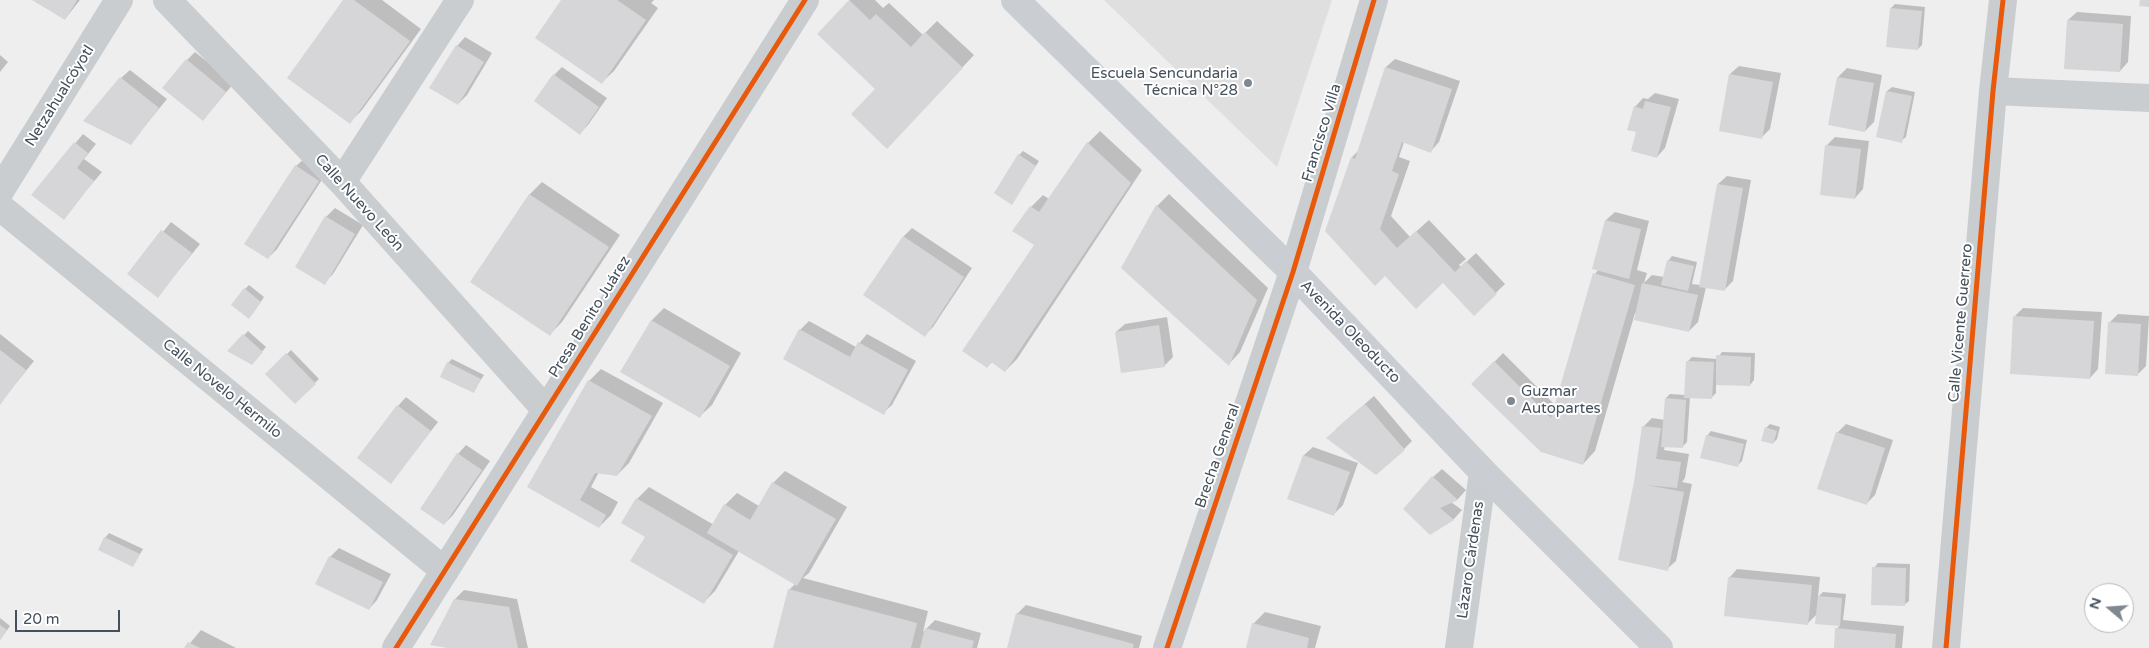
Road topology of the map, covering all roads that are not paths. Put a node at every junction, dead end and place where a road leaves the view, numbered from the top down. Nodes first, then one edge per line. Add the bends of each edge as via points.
1 (119, 0) edge
2 (168, 0) edge
3 (460, 0) edge
4 (805, 0) edge
5 (1015, 0) edge
6 (1374, 0) edge
7 (2003, 0) edge
8 (1993, 91) junction
9 (2149, 98) edge
10 (342, 182) junction
11 (0, 191) edge
12 (0, 207) edge
13 (1293, 272) junction
14 (546, 410) junction
15 (1483, 472) junction
16 (445, 571) junction
17 (396, 648) edge
18 (1167, 648) edge
19 (1459, 648) edge
20 (1659, 648) edge
21 (1946, 648) edge

1 - 11 street, Netzahualcóyotl
2 - 10 street, Calle Nuevo León
3 - 10 street
4 - 14 street, Presa Benito Juárez
5 - 13 main road, Avenida Oleoducto
6 - 13 street, Francisco Villa
7 - 8 street, Calle Vicente Guerrero
8 - 9 street
8 - 21 street, Calle Vicente Guerrero
10 - 14 street, Calle Nuevo León
12 - 16 street, Calle Novelo Hermilo
13 - 15 main road, Avenida Oleoducto
13 - 18 street, Brecha General
14 - 16 street, Presa Benito Juárez
15 - 19 street, Lázaro Cárdenas
15 - 20 main road, Avenida Oleoducto
16 - 17 street, Presa Benito Juárez

